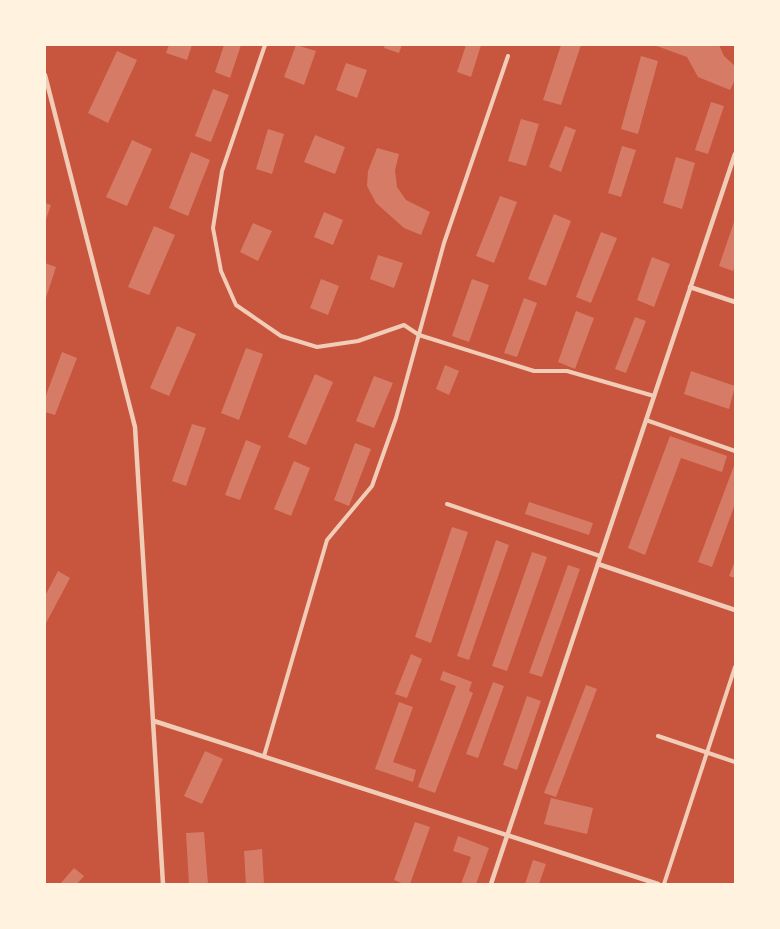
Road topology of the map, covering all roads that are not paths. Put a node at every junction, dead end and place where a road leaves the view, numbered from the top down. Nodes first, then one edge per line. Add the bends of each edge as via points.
1 (265, 45) edge
2 (508, 56) dead end
3 (45, 75) edge
4 (735, 154) edge
5 (690, 287) junction
6 (735, 302) edge
7 (419, 334) junction
8 (654, 396) junction
9 (646, 420) junction
10 (735, 451) edge
11 (446, 504) dead end
12 (600, 556) junction
13 (598, 564) junction
14 (735, 610) edge
15 (735, 668) edge
16 (154, 721) junction
17 (658, 736) dead end
18 (707, 752) junction
19 (264, 756) junction
20 (735, 762) edge
21 (507, 835) junction
22 (162, 884) edge
23 (491, 884) edge
24 (658, 884) edge
25 (664, 884) edge

1 - 7 street via 222,171 213,228 221,271 236,305 281,336 317,347 358,341 404,325
2 - 7 street via 444,243
3 - 16 street via 135,427
4 - 5 street
5 - 6 street
5 - 8 street
7 - 8 street via 534,371 568,371
7 - 19 street via 396,418 372,486 328,540
8 - 9 street
9 - 10 street
9 - 12 street
11 - 12 street
12 - 13 street
13 - 14 street
13 - 21 street
15 - 18 street
16 - 19 street
16 - 22 street
17 - 18 street
18 - 20 street
18 - 25 street
19 - 21 street
21 - 23 street
21 - 24 street

